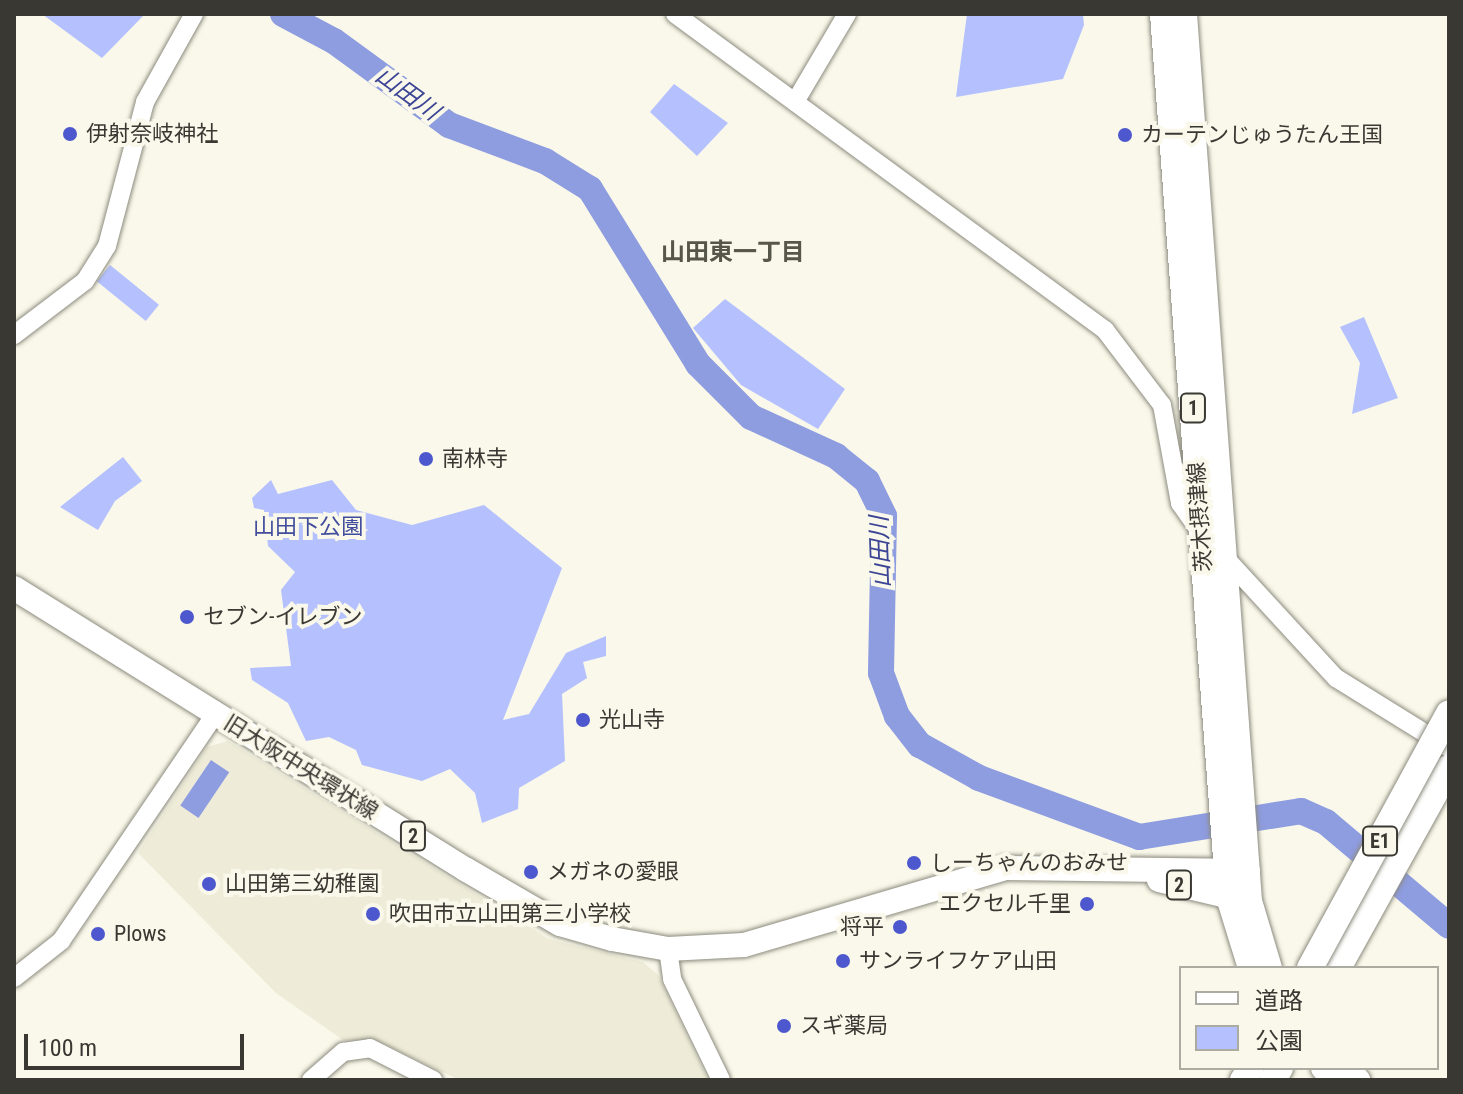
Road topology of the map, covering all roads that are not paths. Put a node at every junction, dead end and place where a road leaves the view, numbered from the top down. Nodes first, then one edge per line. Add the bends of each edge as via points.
1 (194, 14) edge
2 (675, 14) edge
3 (847, 14) edge
4 (1162, 14) edge
5 (1185, 14) edge
6 (795, 102) junction
7 (14, 335) edge
8 (1202, 533) junction
9 (1223, 555) junction
10 (14, 588) edge
11 (1449, 713) edge
12 (215, 714) junction
13 (1449, 748) edge
14 (1449, 768) edge
15 (1232, 800) junction
16 (1109, 867) junction
17 (1237, 872) junction
18 (1239, 899) junction
19 (668, 949) junction
20 (1250, 966) edge
21 (1269, 966) edge
22 (1311, 966) edge
23 (1339, 966) edge
24 (14, 978) edge
25 (311, 1080) edge
26 (433, 1080) edge
27 (721, 1080) edge

1 - 7 street via 145,102 107,246 85,281
2 - 6 street
3 - 6 street
4 - 8 main road, 茨木摂津線 / 1
5 - 9 main road, 茨木摂津線 / 1
6 - 8 street via 1105,330 1162,405 1180,503
8 - 9 street
8 - 15 main road, 茨木摂津線 / 1
9 - 13 street via 1336,678
9 - 15 main road, 茨木摂津線 / 1
10 - 12 main road, 旧大阪中央環状線 / 2
11 - 22 highway, E1, bridge
12 - 19 main road, 旧大阪中央環状線 / 2 via 560,924
12 - 24 street via 61,941
14 - 23 highway, E1
15 - 17 main road, 茨木摂津線 / 1
16 - 17 main road, 旧大阪中央環状線 / 2
16 - 18 main road, 旧大阪中央環状線 / 2
16 - 19 main road, 旧大阪中央環状線 / 2 via 1005,868 744,945
17 - 18 main road, 茨木摂津線 / 1
18 - 20 main road, 茨木摂津線 / 1
18 - 21 main road, 茨木摂津線 / 1
19 - 27 street via 672,979
25 - 26 street via 343,1052 370,1048

